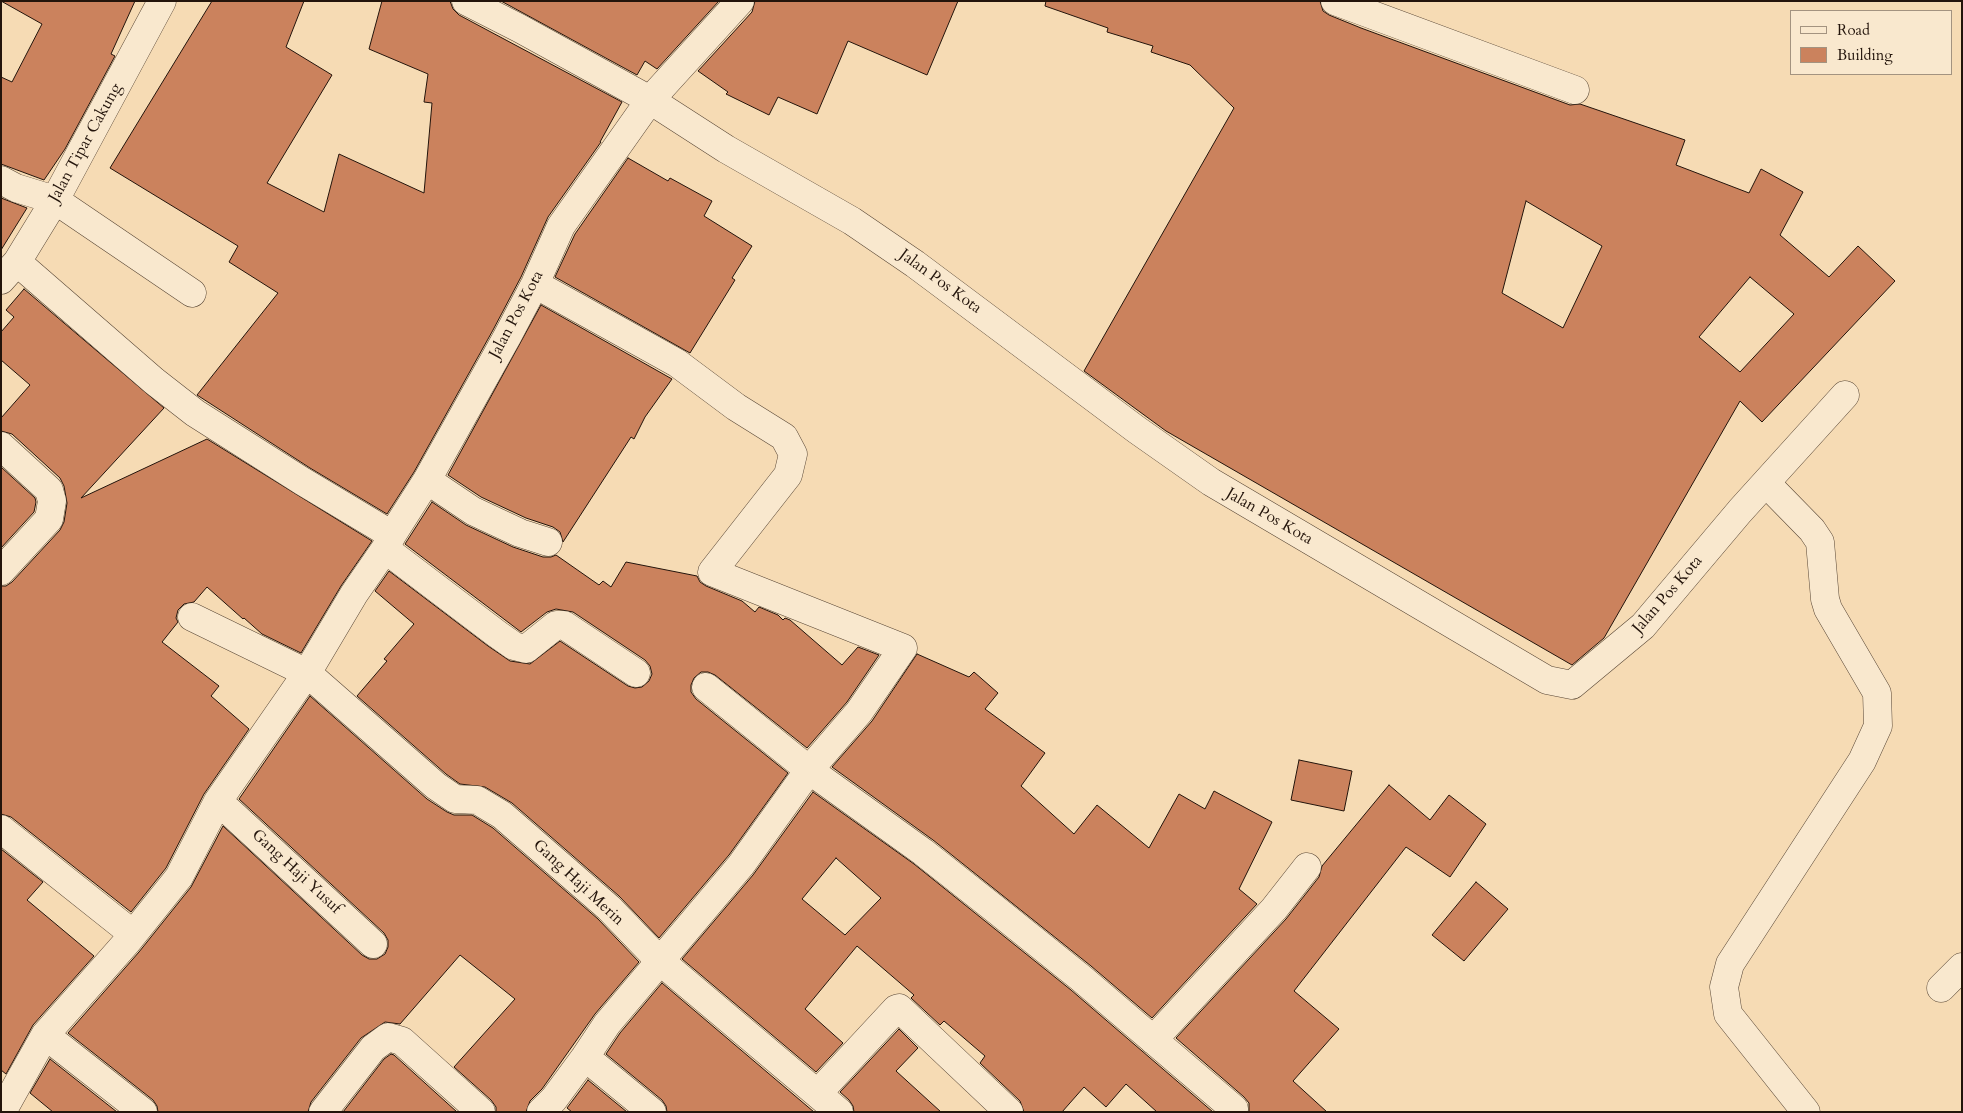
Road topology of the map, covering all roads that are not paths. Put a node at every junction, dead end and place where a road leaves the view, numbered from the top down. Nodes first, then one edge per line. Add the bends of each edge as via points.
1 (162, 1) edge
2 (466, 1) edge
3 (740, 1) edge
4 (1336, 1) edge
5 (1575, 90) dead end
6 (650, 100) junction
7 (1, 180) edge
8 (55, 200) junction
9 (9, 271) edge
10 (535, 284) junction
11 (192, 293) dead end
12 (1845, 395) dead end
13 (1, 446) edge
14 (427, 480) junction
15 (1766, 483) junction
16 (389, 542) junction
17 (548, 542) dead end
18 (1, 571) edge
19 (192, 617) dead end
20 (307, 673) junction
21 (636, 673) dead end
22 (706, 687) dead end
23 (810, 770) junction
24 (218, 801) junction
25 (1, 829) edge
26 (1307, 867) dead end
27 (132, 934) junction
28 (373, 944) dead end
29 (659, 960) junction
30 (1962, 967) edge
31 (1941, 988) dead end
32 (45, 1035) junction
33 (1153, 1040) junction
34 (585, 1057) junction
35 (818, 1093) junction
36 (1234, 1109) dead end
37 (2, 1112) edge
38 (143, 1112) edge
39 (323, 1112) edge
40 (480, 1112) edge
41 (541, 1112) edge
42 (652, 1112) edge
43 (839, 1112) edge
44 (1009, 1112) edge
45 (1806, 1112) edge

1 - 8 street, Jalan Tipar Cakung
2 - 6 street, Jalan Pos Kota
3 - 6 street, Jalan Pos Kota
4 - 5 street
6 - 10 street, Jalan Pos Kota via 561,226
6 - 15 street, Jalan Pos Kota via 726,149 852,221 907,258 1211,482 1547,680 1572,685 1643,626
7 - 8 street
8 - 9 street, Jalan Tipar Cakung
8 - 11 street
9 - 16 street via 195,412
10 - 14 street, Jalan Pos Kota
10 - 23 street via 677,363 736,407 784,437 793,454 788,475 712,572 903,648 859,712
12 - 15 street, Jalan Pos Kota
13 - 18 street via 49,490 52,501 49,519
14 - 16 street, Jalan Pos Kota
14 - 17 street via 473,511
15 - 45 street via 1820,542 1828,609 1877,693 1878,726 1862,761 1730,964 1724,986 1728,1014
16 - 20 street, Jalan Pos Kota
16 - 21 street via 514,646 526,649 556,625 564,625
19 - 20 street, Gang Haji Merin
20 - 24 street, Jalan Pos Kota
20 - 29 street, Gang Haji Merin via 436,786 455,798 477,800 502,815 609,908
22 - 23 street
23 - 29 street via 741,865
23 - 33 street via 923,852
24 - 27 street, Jalan Pos Kota via 179,877
24 - 28 street, Gang Haji Yusuf
25 - 27 street
26 - 33 street via 1274,909
27 - 32 street, Jalan Pos Kota
29 - 34 street via 607,1024
29 - 35 street, Gang Haji Merin
30 - 31 street
32 - 37 street, Jalan Pos Kota
32 - 38 street
33 - 36 street
34 - 41 street
34 - 42 street
35 - 43 street, Gang Haji Merin
35 - 44 street via 899,1008
39 - 40 street via 373,1048 388,1037 402,1041

